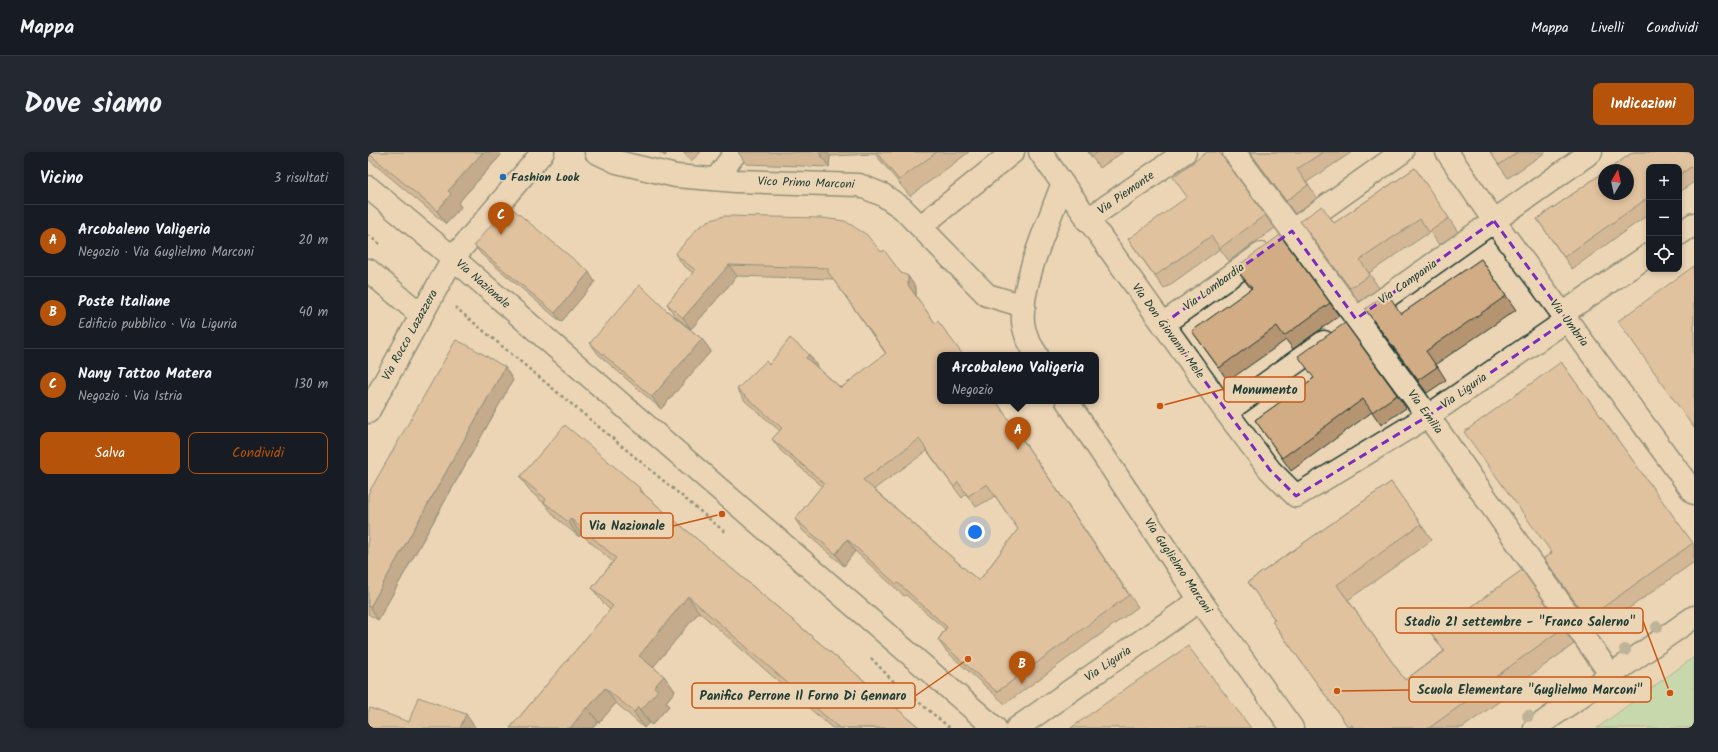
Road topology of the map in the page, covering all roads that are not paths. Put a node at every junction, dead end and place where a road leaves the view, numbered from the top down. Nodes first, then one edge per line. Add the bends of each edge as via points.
1 (543, 152) edge
2 (596, 152) edge
3 (736, 152) edge
4 (1013, 152) edge
5 (1040, 152) edge
6 (1186, 152) edge
7 (1234, 152) edge
8 (1402, 152) edge
9 (1447, 152) edge
10 (1591, 152) edge
11 (716, 179) junction
12 (1062, 185) junction
13 (368, 187) edge
14 (1087, 220) junction
15 (1494, 221) junction
16 (1694, 224) edge
17 (921, 226) junction
18 (1292, 231) junction
19 (1682, 232) edge
20 (1646, 257) edge
21 (453, 258) junction
22 (368, 270) edge
23 (1024, 306) junction
24 (421, 315) junction
25 (1564, 317) junction
26 (1356, 319) junction
27 (1163, 324) junction
28 (1035, 352) edge
29 (1070, 404) edge
30 (368, 412) edge
31 (1226, 412) junction
32 (1428, 416) junction
33 (1694, 493) edge
34 (1296, 496) joint
35 (1200, 600) junction
36 (1694, 617) edge
37 (1611, 675) junction
38 (995, 728) edge
39 (1017, 728) edge
40 (1292, 728) edge
41 (1534, 728) edge

1 - 21 street, Via Rocco Lazazzera
2 - 11 street, Vico Primo Marconi via 617,162 645,170 676,176
3 - 11 street
4 - 17 street
5 - 12 street
6 - 14 street, Via Piemonte
7 - 18 street, Via Emilia
8 - 18 street, Via Lombardia
9 - 15 street, Via Umbria
10 - 15 street, Via Campania
11 - 17 street, Vico Primo Marconi via 860,185 893,200
12 - 14 street, Via Don Giovanni Mele
12 - 23 street via 1031,270
13 - 21 street, Via Nazionale
14 - 27 street, Via Don Giovanni Mele
15 - 25 street, Via Umbria
15 - 26 street, Via Campania
16 - 19 street
17 - 23 street, Vico Primo Marconi via 987,295
18 - 26 street, Via Emilia
18 - 27 street, Via Lombardia
20 - 25 street, Via Liguria
21 - 24 street, Via Rocco Lazazzera
21 - 38 street, Via Nazionale
22 - 24 street
23 - 28 street via 1024,329
24 - 30 street, Via Rocco Lazazzera
25 - 32 street, Via Liguria
25 - 33 street, Via Umbria
26 - 31 street, Via Campania
26 - 32 street, Via Emilia
27 - 31 street, Via Don Giovanni Mele
29 - 35 street, Via Guglielmo Marconi
31 - 34 street, Via Don Giovanni Mele via 1270,470
32 - 34 street, Via Liguria
32 - 37 street, Via Emilia
35 - 39 street, Via Liguria
35 - 40 street, Via Guglielmo Marconi
36 - 37 street
37 - 41 street

